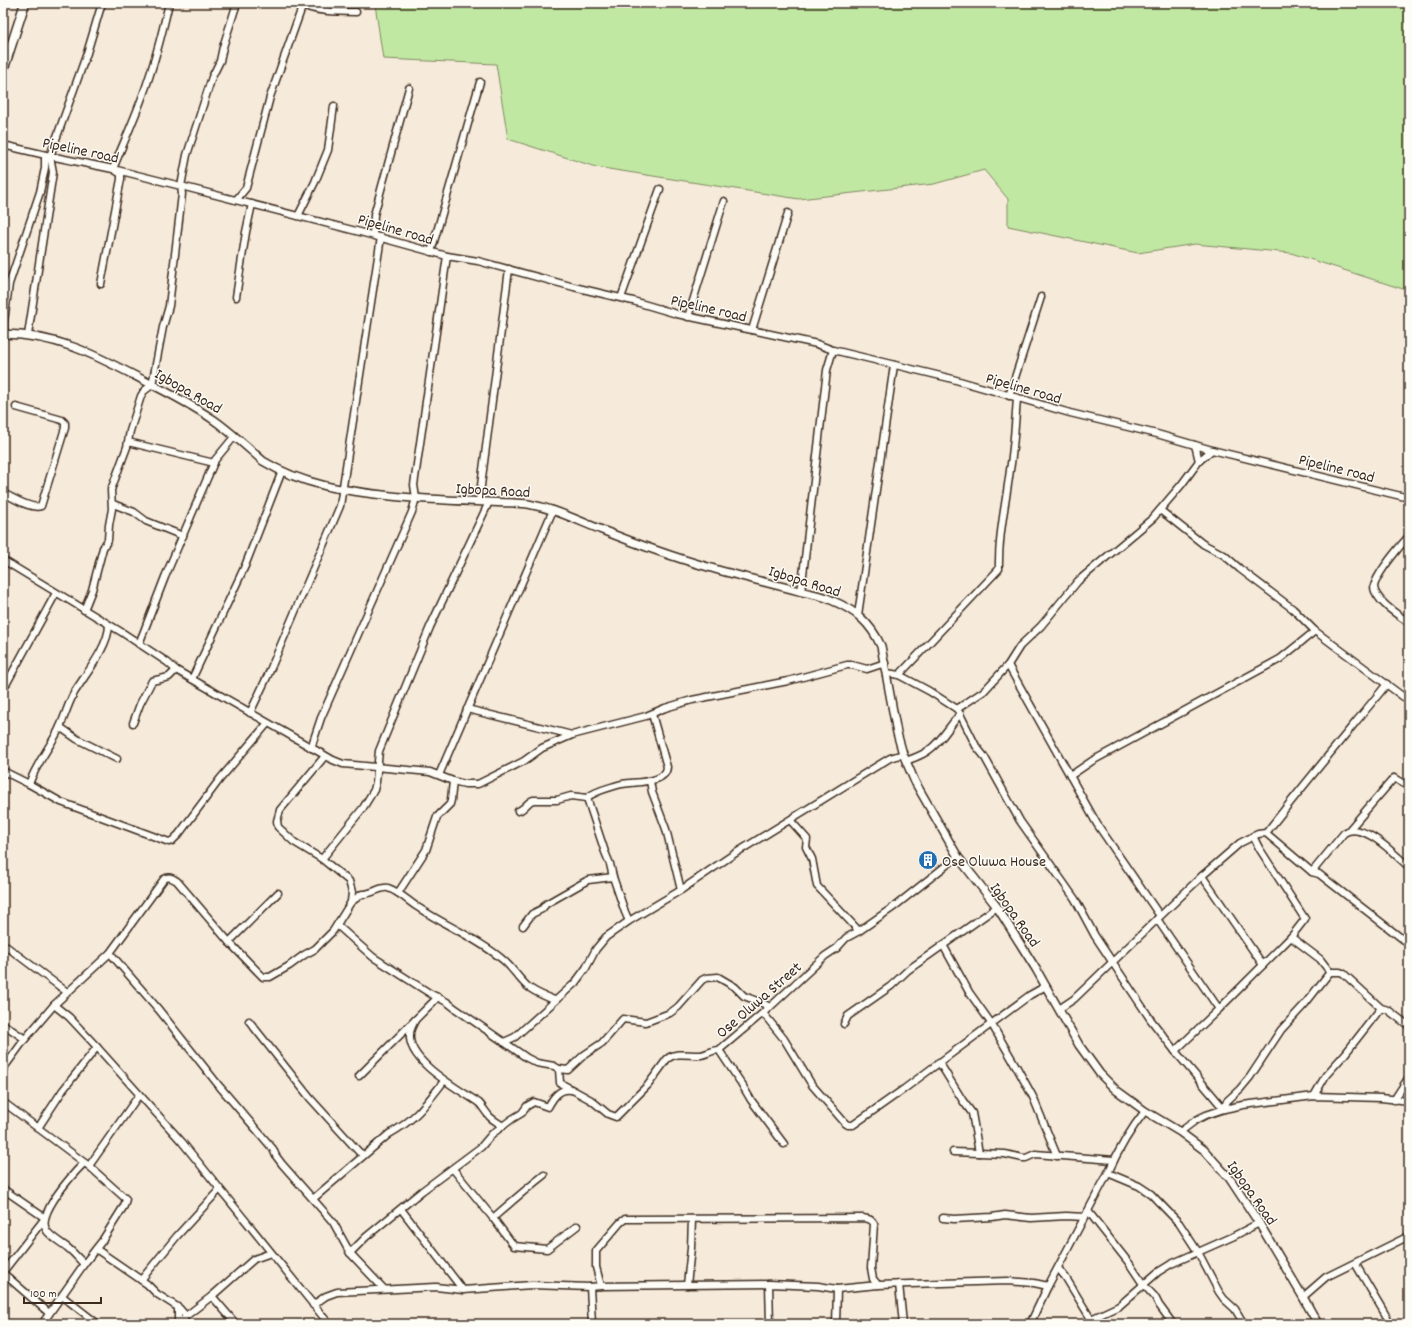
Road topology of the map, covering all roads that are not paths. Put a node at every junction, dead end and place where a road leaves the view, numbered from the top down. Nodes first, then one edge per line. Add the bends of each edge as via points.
1 (21, 3) edge
2 (25, 3) edge
3 (102, 3) edge
4 (169, 3) edge
5 (237, 3) edge
6 (298, 3) edge
7 (304, 6) junction
8 (356, 12) dead end
9 (3, 57) edge
10 (3, 71) edge
11 (480, 82) dead end
12 (409, 88) dead end
13 (334, 106) dead end
14 (3, 145) edge
15 (47, 156) junction
16 (114, 169) junction
17 (181, 186) junction
18 (660, 189) dead end
19 (236, 200) junction
20 (724, 201) dead end
21 (252, 204) junction
22 (788, 213) dead end
23 (298, 216) junction
24 (373, 236) junction
25 (381, 237) junction
26 (431, 252) junction
27 (447, 256) junction
28 (509, 269) junction
29 (101, 284) dead end
30 (236, 297) dead end
31 (1041, 297) dead end
32 (621, 298) junction
33 (688, 317) junction
34 (752, 330) junction
35 (3, 334) edge
36 (28, 335) junction
37 (833, 350) junction
38 (894, 365) junction
39 (152, 385) junction
40 (1009, 396) junction
41 (1017, 399) junction
42 (16, 407) dead end
43 (234, 437) junction
44 (128, 442) junction
45 (1196, 445) junction
46 (1212, 450) junction
47 (1199, 461) junction
48 (214, 463) junction
49 (282, 471) junction
50 (343, 490) junction
51 (3, 493) edge
52 (416, 498) junction
53 (1409, 498) edge
54 (479, 501) junction
55 (488, 502) junction
56 (113, 504) junction
57 (553, 510) junction
58 (1160, 510) junction
59 (183, 536) junction
60 (1409, 536) edge
61 (3, 560) edge
62 (801, 592) junction
63 (56, 593) junction
64 (84, 610) junction
65 (858, 615) junction
66 (1409, 624) edge
67 (109, 625) junction
68 (1315, 631) junction
69 (139, 644) junction
70 (885, 663) junction
71 (1008, 665) junction
72 (176, 670) junction
73 (886, 673) junction
74 (899, 675) junction
75 (192, 679) junction
76 (1387, 684) junction
77 (3, 690) edge
78 (1409, 701) edge
79 (467, 709) junction
80 (958, 711) junction
81 (250, 713) junction
82 (652, 714) junction
83 (133, 723) dead end
84 (267, 724) junction
85 (60, 727) junction
86 (572, 735) junction
87 (311, 748) junction
88 (903, 754) junction
89 (325, 756) junction
90 (117, 759) dead end
91 (906, 761) junction
92 (377, 767) junction
93 (3, 771) edge
94 (439, 775) junction
95 (1070, 776) junction
96 (453, 781) junction
97 (650, 781) junction
98 (29, 784) junction
99 (1409, 787) edge
100 (587, 798) junction
101 (518, 811) dead end
102 (790, 820) junction
103 (1349, 830) junction
104 (1266, 833) junction
105 (1253, 836) junction
106 (958, 857) junction
107 (322, 860) junction
108 (1409, 867) edge
109 (1312, 872) junction
110 (1202, 876) junction
111 (612, 877) junction
112 (681, 890) junction
113 (278, 893) dead end
114 (398, 893) junction
115 (351, 902) junction
116 (997, 907) junction
117 (1159, 918) junction
118 (629, 921) junction
119 (337, 925) junction
120 (523, 926) dead end
121 (859, 931) junction
122 (1291, 937) junction
123 (229, 942) junction
124 (3, 944) edge
125 (1409, 944) edge
126 (944, 945) junction
127 (110, 953) junction
128 (1114, 962) junction
129 (1263, 965) junction
130 (1330, 972) junction
131 (1046, 986) junction
132 (67, 992) junction
133 (438, 997) junction
134 (554, 1000) junction
135 (54, 1005) junction
136 (770, 1007) junction
137 (1381, 1008) junction
138 (1060, 1009) junction
139 (1219, 1009) junction
140 (763, 1012) junction
141 (415, 1020) junction
142 (249, 1021) dead end
143 (991, 1023) junction
144 (3, 1024) edge
145 (844, 1024) dead end
146 (1409, 1026) edge
147 (25, 1039) junction
148 (504, 1042) junction
149 (96, 1047) junction
150 (719, 1050) junction
151 (1175, 1051) junction
152 (939, 1062) junction
153 (3, 1069) edge
154 (559, 1069) junction
155 (359, 1076) dead end
156 (1409, 1078) edge
157 (444, 1081) junction
158 (574, 1091) junction
159 (139, 1095) junction
160 (1314, 1096) junction
161 (1396, 1097) junction
162 (1409, 1101) edge
163 (3, 1102) edge
164 (1224, 1109) junction
165 (1145, 1111) junction
166 (503, 1126) junction
167 (38, 1128) junction
168 (1180, 1132) junction
169 (784, 1144) dead end
170 (953, 1152) dead end
171 (979, 1153) junction
172 (364, 1155) junction
173 (1057, 1156) junction
174 (1114, 1160) junction
175 (86, 1165) junction
176 (452, 1169) junction
177 (1108, 1173) junction
178 (544, 1175) dead end
179 (3, 1189) edge
180 (220, 1190) junction
181 (314, 1198) junction
182 (401, 1209) junction
183 (1086, 1214) junction
184 (45, 1218) junction
185 (493, 1218) junction
186 (943, 1218) dead end
187 (692, 1219) junction
188 (1259, 1223) junction
189 (577, 1226) dead end
190 (1409, 1236) edge
191 (96, 1249) junction
192 (1198, 1252) junction
193 (271, 1253) junction
194 (350, 1253) junction
195 (1355, 1263) junction
196 (84, 1264) junction
197 (1058, 1268) junction
198 (3, 1273) edge
199 (141, 1280) junction
200 (768, 1284) junction
201 (899, 1284) junction
202 (1143, 1284) junction
203 (687, 1285) junction
204 (878, 1285) junction
205 (601, 1286) junction
206 (1048, 1286) junction
207 (590, 1287) junction
208 (837, 1289) junction
209 (384, 1290) junction
210 (463, 1290) junction
211 (62, 1296) junction
212 (212, 1296) junction
213 (1303, 1297) junction
214 (313, 1305) junction
215 (178, 1308) junction
216 (49, 1313) junction
217 (186, 1316) junction
218 (1093, 1321) edge
219 (94, 1323) edge
220 (42, 1324) edge
221 (180, 1324) edge
222 (236, 1324) edge
223 (329, 1324) edge
224 (592, 1324) edge
225 (770, 1324) edge
226 (836, 1324) edge
227 (903, 1324) edge
228 (1030, 1324) edge
229 (1173, 1324) edge
230 (1244, 1324) edge
231 (1318, 1324) edge
232 (1391, 1324) edge

1 - 9 main road
2 - 10 main road
3 - 15 street via 87,53
4 - 16 street via 148,79
5 - 17 street via 187,155
6 - 7 street
7 - 8 street
7 - 19 street via 270,97 246,188
11 - 26 street
12 - 24 street via 374,216
13 - 23 street via 328,150
14 - 15 street, Pipeline road
15 - 16 street, Pipeline road
15 - 35 street via 40,192 9,284
15 - 36 street via 53,172
16 - 17 street, Pipeline road
16 - 29 street via 121,174 121,179
17 - 19 street, Pipeline road
17 - 39 street via 170,306 162,327
18 - 32 street
19 - 21 street, Pipeline road
20 - 33 street
21 - 23 street, Pipeline road
21 - 30 street
22 - 34 street
23 - 24 street, Pipeline road
24 - 25 street, Pipeline road
25 - 26 street, Pipeline road
25 - 50 street
26 - 27 street, Pipeline road
27 - 28 street, Pipeline road
27 - 52 street via 414,484
28 - 32 street, Pipeline road
28 - 54 street
31 - 40 street
32 - 33 street, Pipeline road
33 - 34 street, Pipeline road
34 - 37 street, Pipeline road
35 - 36 street, Igbopa Road
36 - 39 street, Igbopa Road via 64,343 111,363
37 - 38 street, Pipeline road
37 - 62 street via 827,370
38 - 40 street, Pipeline road
38 - 65 street
39 - 43 street, Igbopa Road via 188,403
39 - 44 street via 141,396
40 - 41 street, Pipeline road
41 - 45 street, Pipeline road
41 - 74 street via 1011,469 1000,532 998,569
42 - 51 street via 62,420 65,428 41,506 27,504
43 - 48 street
43 - 49 street, Igbopa Road via 263,461
44 - 48 street
44 - 56 street via 111,490
45 - 46 street, Pipeline road
45 - 47 street
46 - 47 street
46 - 53 street, Pipeline road
47 - 58 street
48 - 59 street
49 - 50 street, Igbopa Road via 317,484
49 - 75 street via 245,566
50 - 52 street, Igbopa Road
50 - 81 street via 340,506
52 - 54 street, Igbopa Road
52 - 87 street via 321,718
54 - 55 street, Igbopa Road
55 - 57 street, Igbopa Road via 528,504
55 - 92 street via 427,634 378,751
56 - 59 street
56 - 64 street via 108,540 103,548
57 - 62 street, Igbopa Road via 601,530 708,567
57 - 79 street
58 - 68 street via 1203,544 1224,555 1293,609
58 - 71 street via 1140,530 1078,581 1041,626 1020,646
59 - 69 street
60 - 66 street via 1374,584 1374,590 1384,603
61 - 63 street
62 - 65 street, Igbopa Road via 830,599
63 - 64 street
63 - 77 street
64 - 67 street
65 - 70 street, Igbopa Road via 876,635 882,646
67 - 69 street
67 - 85 street via 108,635 71,699
68 - 76 street
68 - 95 street via 1280,659 1092,761
69 - 72 street
70 - 73 street, Igbopa Road
70 - 82 street via 867,669 847,666 788,681 692,700
71 - 80 street via 984,691
71 - 95 street
72 - 75 street
72 - 83 street via 169,677 152,681
73 - 74 street
73 - 88 street, Igbopa Road via 896,733
74 - 80 street
75 - 81 street
76 - 78 street
76 - 104 street
79 - 86 street
79 - 94 street
80 - 91 street via 930,750
80 - 128 street via 1020,821 1075,899 1095,936
81 - 84 street
82 - 86 street
82 - 97 street via 667,771
84 - 87 street
84 - 98 street via 220,779 179,834 169,842 61,802
85 - 90 street via 77,739
85 - 98 street via 37,764
86 - 96 street via 542,748 524,761 478,784
87 - 89 street
88 - 91 street, Igbopa Road
88 - 102 street via 881,763
89 - 92 street via 343,764
89 - 107 street via 280,810 277,821 278,827 294,842
91 - 106 street, Igbopa Road via 915,782
92 - 94 street via 412,769
92 - 107 street via 374,790
93 - 98 street
94 - 96 street
95 - 117 street via 1097,824
96 - 114 street via 450,804 437,816 426,850
97 - 100 street via 619,785 595,792
97 - 112 street via 666,829
99 - 103 street via 1394,778
100 - 101 street via 571,796 557,800 534,800
100 - 111 street via 610,864
102 - 112 street
102 - 121 street via 807,839 806,847 812,859 817,886
103 - 108 street via 1361,830 1371,835
103 - 109 street
104 - 105 street
104 - 109 street
105 - 110 street via 1240,843
105 - 122 street via 1305,919
106 - 116 street, Igbopa Road
106 - 121 street, Ose Oluwa Street
107 - 115 street via 349,881
109 - 125 street via 1320,874
110 - 117 street
110 - 129 street
111 - 118 street
111 - 120 street via 588,880 546,904 532,914
112 - 118 street
113 - 123 street
114 - 115 street via 383,888 359,895
114 - 134 street via 489,948 528,986
115 - 119 street
116 - 126 street
116 - 131 street, Igbopa Road
117 - 128 street
117 - 139 street
118 - 134 street via 606,937 575,983
119 - 123 street via 315,949 267,978 263,977
119 - 133 street via 373,957
121 - 136 street, Ose Oluwa Street via 846,938
122 - 129 street
122 - 130 street via 1320,958
123 - 127 street via 177,881 168,877
124 - 132 street
126 - 143 street via 969,992
126 - 145 street via 848,1016
127 - 132 street
127 - 181 street via 273,1149 282,1164
128 - 138 street
128 - 151 street via 1151,1020
129 - 139 street
130 - 137 street via 1343,973
130 - 164 street via 1281,1030 1250,1077 1227,1101
131 - 138 street, Igbopa Road
131 - 143 street
132 - 135 street
133 - 141 street
133 - 148 street
134 - 148 street via 515,1037
135 - 147 street
135 - 149 street via 69,1017
136 - 140 street, Ose Oluwa Street
136 - 154 street via 744,996 718,977 706,978 670,1013 646,1022 623,1018 602,1043 568,1070
137 - 146 street via 1388,1010
137 - 160 street via 1326,1075
138 - 165 street, Igbopa Road via 1079,1045 1100,1074 1126,1098
139 - 151 street
140 - 150 street, Ose Oluwa Street
140 - 152 street via 784,1039 812,1085 848,1125 853,1125
141 - 155 street
141 - 157 street via 410,1036 417,1057
142 - 172 street via 310,1098
143 - 152 street
143 - 173 street via 1033,1097
144 - 147 street
147 - 153 street
148 - 154 street via 534,1062
149 - 159 street
149 - 167 street
150 - 158 street, Ose Oluwa Street via 712,1050 703,1055 685,1054 670,1057 648,1085 616,1117
150 - 169 street via 751,1100
151 - 164 street
152 - 171 street via 972,1113
154 - 158 street via 560,1083
156 - 161 street
157 - 166 street via 480,1104 491,1118
157 - 172 street via 422,1109
158 - 166 street via 564,1090 553,1096 548,1107 530,1103 525,1110
159 - 175 street
159 - 180 street via 182,1142
160 - 161 street
160 - 164 street
161 - 162 street via 1401,1101
163 - 167 street
164 - 168 street via 1196,1120
165 - 168 street, Igbopa Road
165 - 174 street
166 - 176 street
167 - 175 street
168 - 188 street, Igbopa Road via 1204,1150 1230,1179
170 - 171 street
171 - 173 street via 1023,1158 1035,1154
172 - 181 street
173 - 174 street
174 - 177 street
175 - 184 street via 74,1174 47,1211
175 - 191 street via 126,1199
176 - 182 street
176 - 185 street
177 - 183 street
177 - 192 street via 1151,1194 1179,1223
178 - 185 street
179 - 184 street
180 - 193 street
180 - 199 street
181 - 194 street via 333,1222
182 - 194 street
182 - 210 street
183 - 186 street via 1031,1218 1005,1214 992,1217
183 - 197 street
183 - 202 street via 1129,1263
184 - 196 street via 46,1230
184 - 198 street
185 - 189 street via 514,1246 546,1249
187 - 203 street
187 - 204 street via 869,1219 874,1224 872,1279
187 - 205 street via 623,1221 596,1251 596,1267
188 - 192 street
188 - 213 street, Igbopa Road
190 - 195 street
191 - 196 street
191 - 199 street
192 - 202 street via 1171,1264
192 - 230 street via 1224,1300
193 - 212 street via 254,1259
193 - 214 street
194 - 209 street
195 - 213 street via 1326,1277
195 - 232 street
196 - 211 street
197 - 206 street
197 - 218 street
198 - 216 street
199 - 215 street
200 - 203 street
200 - 208 street
200 - 225 street
201 - 204 street
201 - 206 street via 1007,1281
201 - 227 street
202 - 218 street via 1119,1306
202 - 229 street via 1155,1296
203 - 205 street
204 - 208 street
205 - 207 street
206 - 228 street
207 - 210 street via 532,1285
207 - 224 street
208 - 226 street
209 - 210 street via 436,1287
209 - 214 street via 337,1292
211 - 216 street
211 - 219 street
212 - 217 street
212 - 222 street
213 - 231 street, Igbopa Road
214 - 223 street
215 - 217 street
215 - 221 street
216 - 220 street
217 - 221 street

